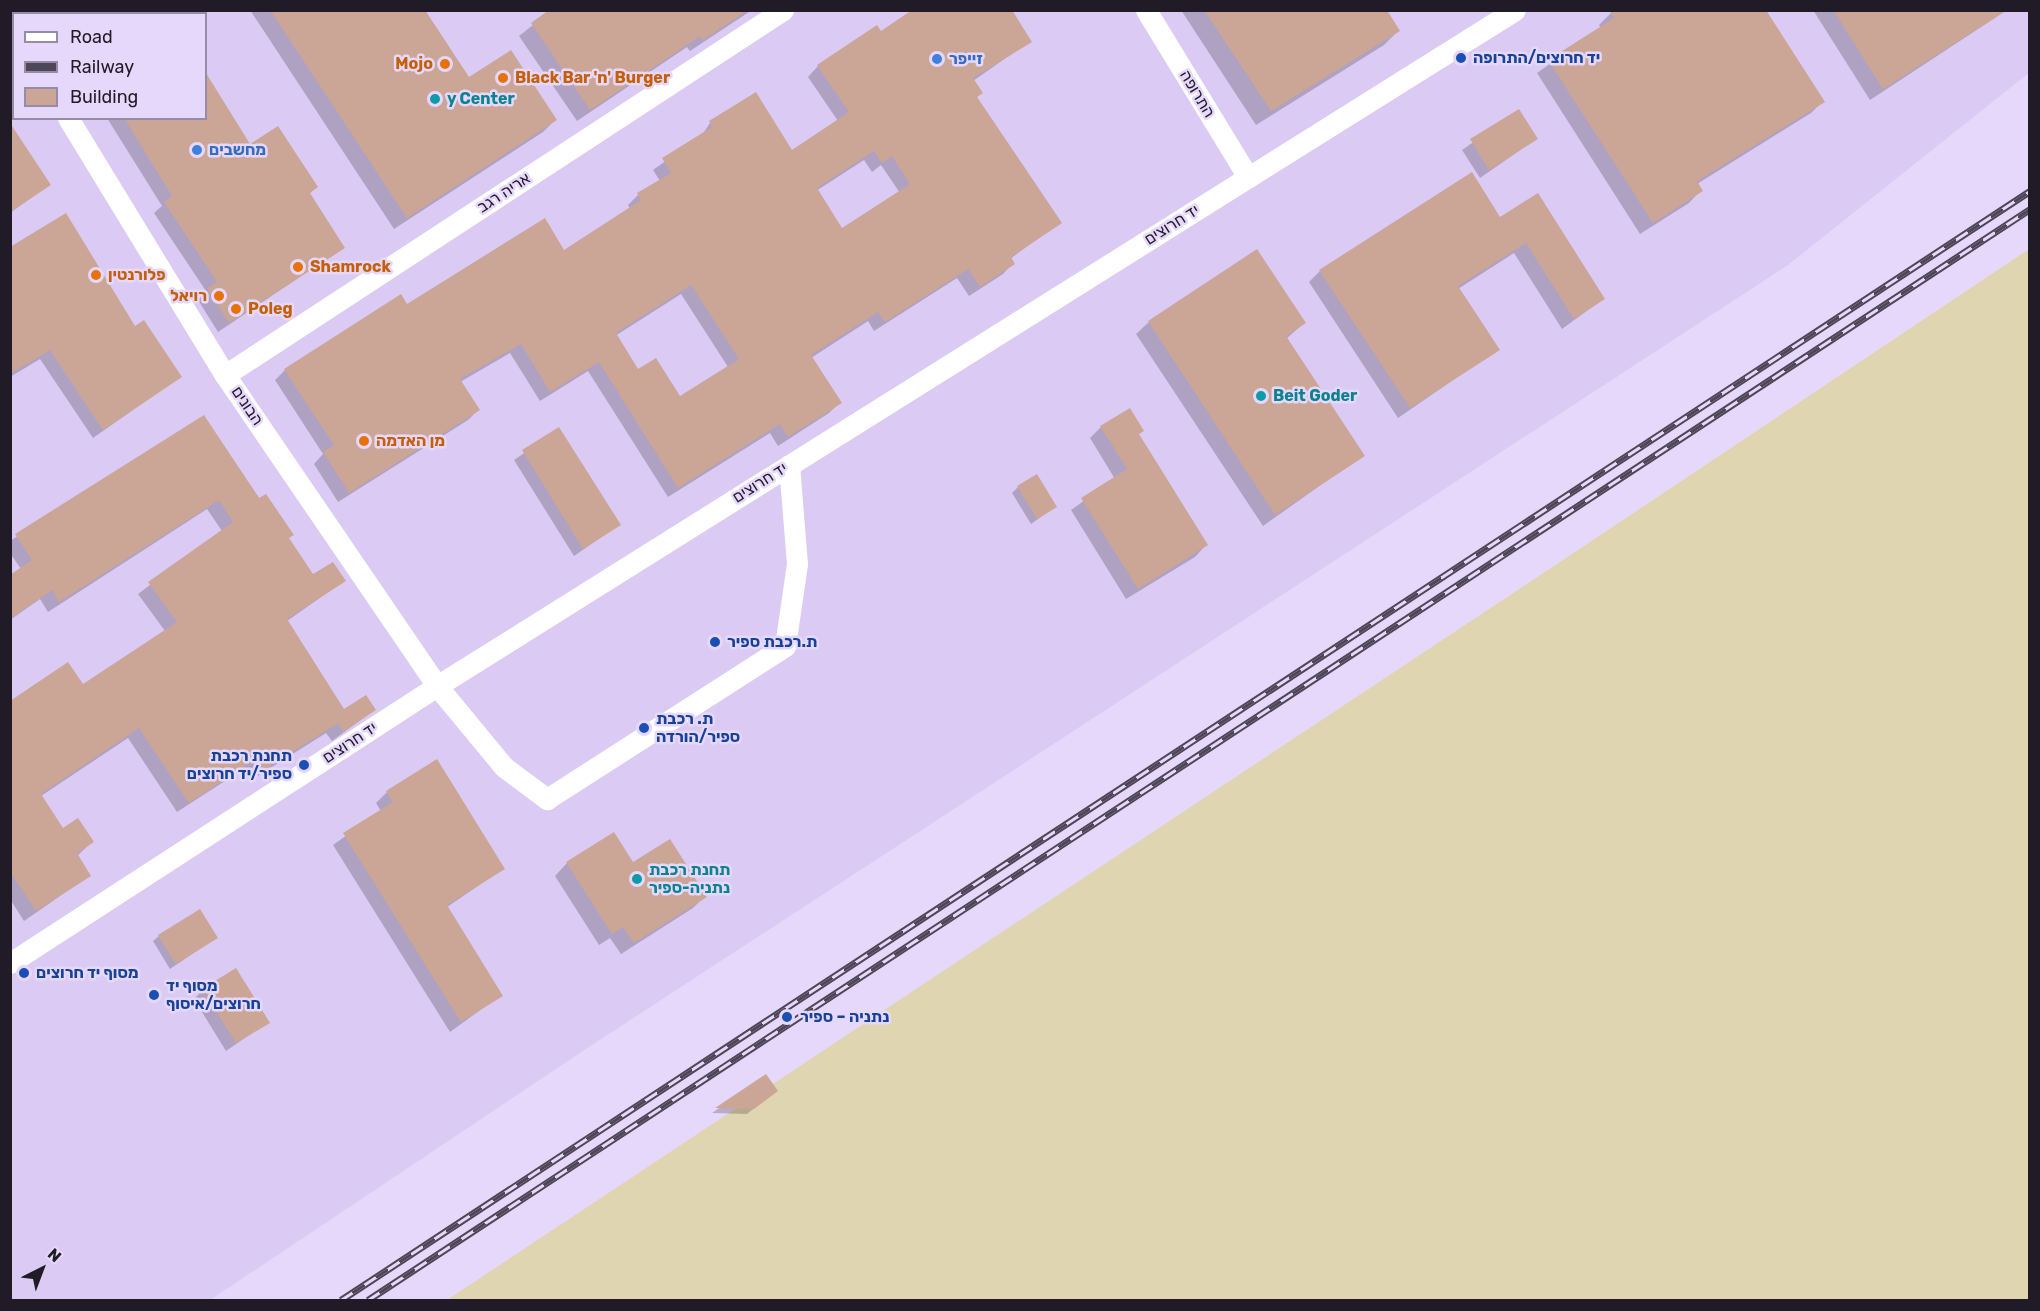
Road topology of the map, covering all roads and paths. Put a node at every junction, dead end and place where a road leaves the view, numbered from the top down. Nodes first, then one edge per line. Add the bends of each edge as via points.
1 (783, 10) edge
2 (1146, 10) edge
3 (1515, 10) edge
4 (69, 120) edge
5 (1248, 177) junction
6 (225, 375) junction
7 (789, 465) junction
8 (437, 686) junction
9 (10, 963) edge

1 - 6 street, אריה רגב
2 - 5 street, התרופה
3 - 5 street, יד חרוצים
4 - 6 street, הבונים
5 - 7 street, יד חרוצים
6 - 8 street, הבונים
7 - 8 street, יד חרוצים
7 - 8 street, הבונים via 797,564 785,646 585,776 547,799 504,768
8 - 9 street, יד חרוצים

